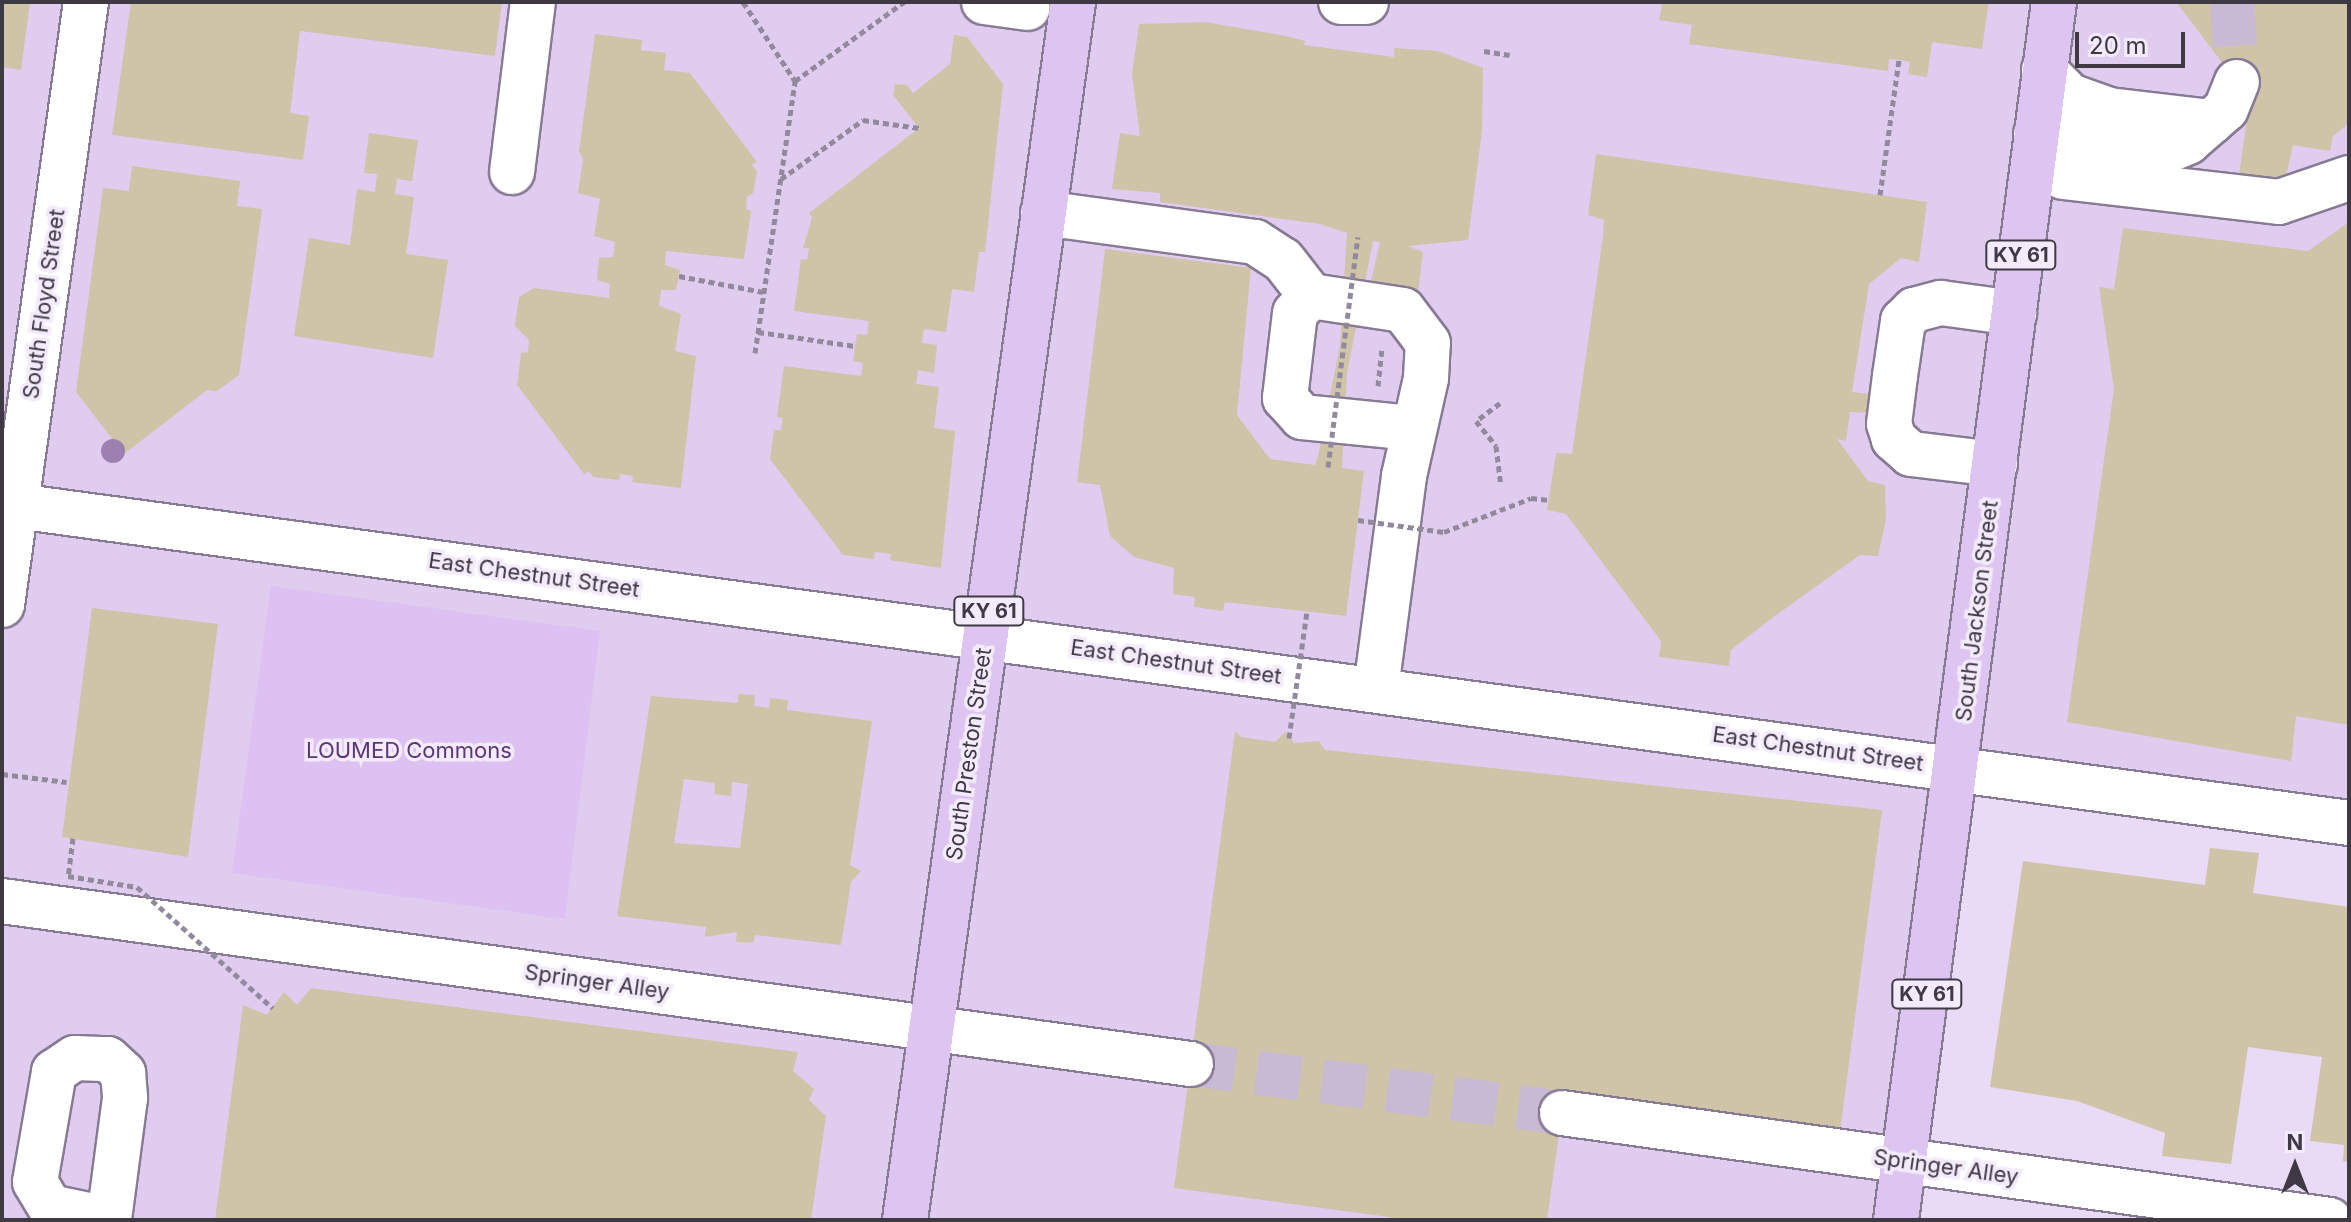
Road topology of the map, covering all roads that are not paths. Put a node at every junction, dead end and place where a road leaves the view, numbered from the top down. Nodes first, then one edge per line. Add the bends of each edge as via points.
1 (86, 2) edge
2 (533, 2) edge
3 (984, 2) edge
4 (1073, 2) edge
5 (1341, 2) edge
6 (1366, 2) edge
7 (2054, 2) edge
8 (1028, 8) dead end
9 (2044, 70) junction
10 (2237, 82) tunnel mouth
11 (2211, 122) junction
12 (2036, 134) junction
13 (512, 172) dead end
14 (2063, 177) dead end
15 (2349, 178) edge
16 (1043, 213) junction
17 (1311, 296) junction
18 (2014, 313) junction
19 (1413, 428) junction
20 (1995, 464) junction
21 (9, 505) edge
22 (2, 605) edge
23 (986, 636) junction
24 (1376, 689) junction
25 (1958, 768) junction
26 (2349, 823) edge
27 (2, 901) edge
28 (932, 1028) junction
29 (1191, 1064) tunnel mouth
30 (1562, 1113) tunnel mouth
31 (1904, 1161) junction
32 (2219, 1212) edge
33 (905, 1220) edge
34 (1896, 1220) edge
35 (2330, 1220) edge

1 - 21 street, South Floyd Street
2 - 13 street
3 - 8 street
4 - 16 main road, South Preston Street / KY 61
5 - 6 street
7 - 9 main road, South Jackson Street / KY 61
9 - 11 street via 2070,96 2109,110
9 - 12 main road, South Jackson Street / KY 61
10 - 11 street via 2226,109
11 - 12 street via 2166,151 2136,153
12 - 18 main road, South Jackson Street / KY 61
14 - 15 street via 2279,202
16 - 17 street via 1255,242 1283,260
16 - 23 main road, South Preston Street / KY 61
17 - 19 street via 1375,303 1403,310 1415,320 1429,355
17 - 19 street via 1295,313 1285,398 1302,417
18 - 20 main road, South Jackson Street / KY 61
18 - 20 street via 1941,303 1914,310 1903,321 1895,376 1889,424 1894,439 1911,454
19 - 24 street
20 - 25 main road, South Jackson Street / KY 61
21 - 22 street, South Floyd Street
21 - 23 street, East Chestnut Street
23 - 24 street, East Chestnut Street
23 - 28 main road, South Preston Street / KY 61
24 - 25 street, East Chestnut Street
25 - 26 street, East Chestnut Street
25 - 31 main road, South Jackson Street / KY 61
27 - 28 street, Springer Alley
28 - 29 street, Springer Alley
28 - 33 main road, South Preston Street / KY 61
30 - 31 street, Springer Alley
31 - 32 street, Springer Alley
31 - 34 main road, South Jackson Street / KY 61
32 - 35 street, Springer Alley

